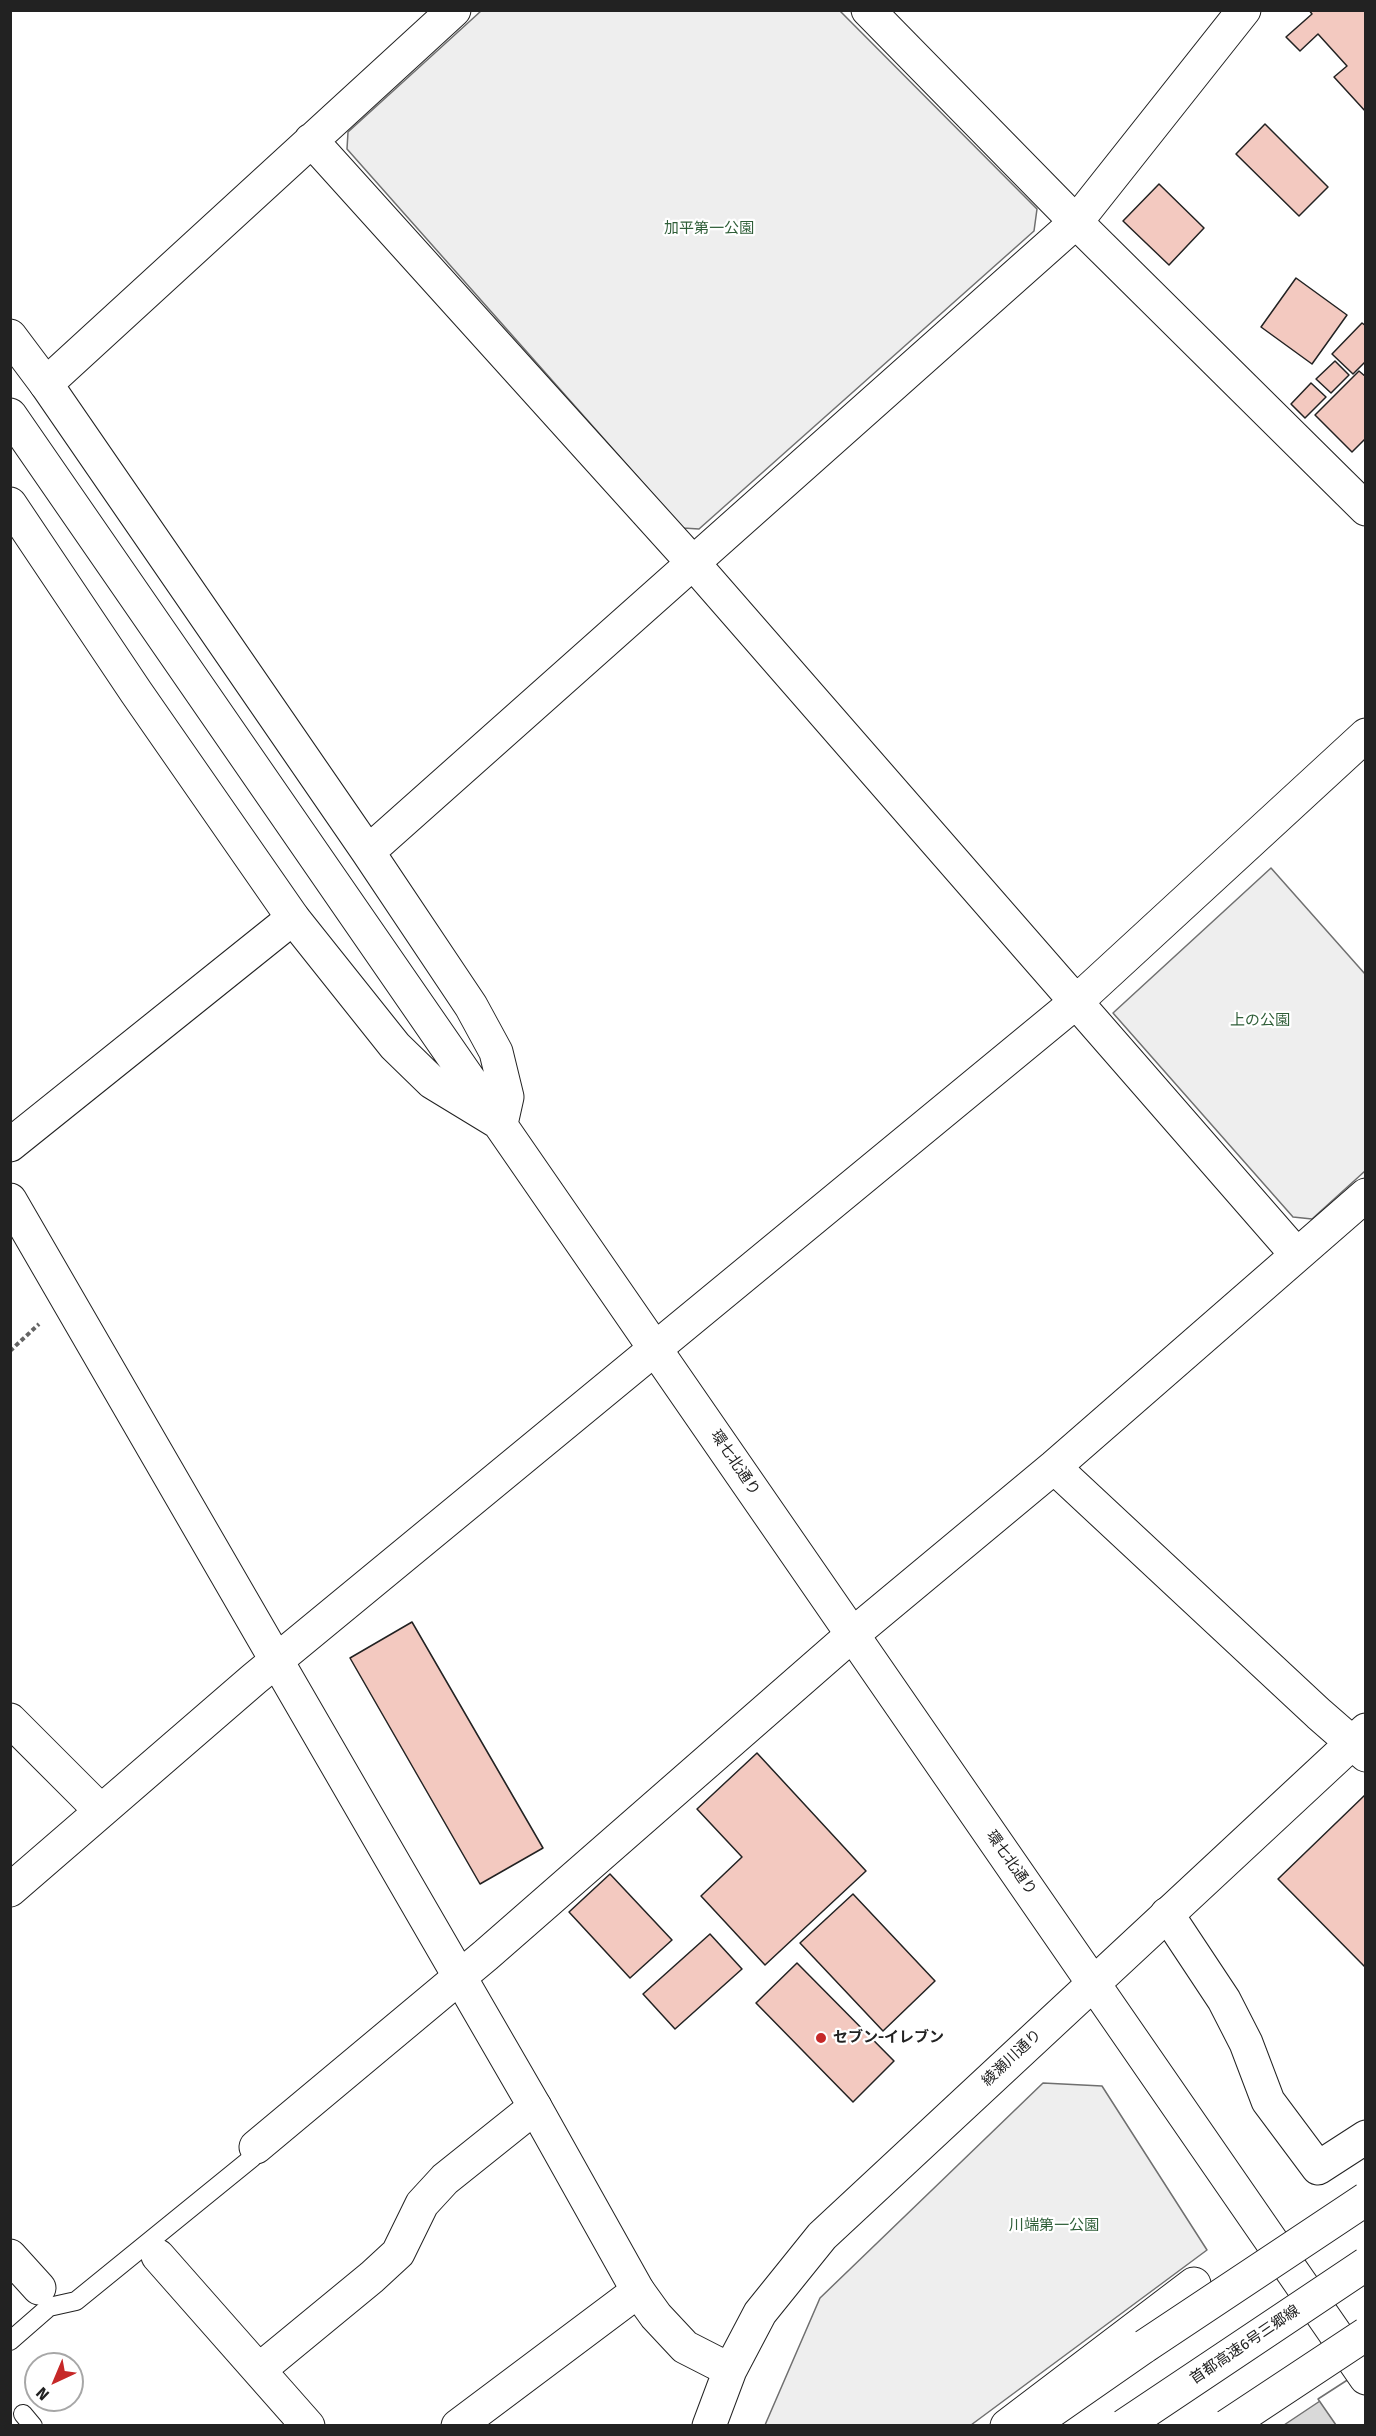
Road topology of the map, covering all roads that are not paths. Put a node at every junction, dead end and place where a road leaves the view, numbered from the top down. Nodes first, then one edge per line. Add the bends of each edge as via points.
1 (454, 10) edge
2 (868, 10) edge
3 (1244, 10) edge
4 (311, 140) junction
5 (1076, 222) junction
6 (10, 336) edge
7 (46, 384) junction
8 (10, 414) edge
9 (10, 504) edge
10 (1365, 509) edge
11 (694, 564) junction
12 (1365, 735) edge
13 (368, 852) junction
14 (293, 918) junction
15 (1076, 1002) junction
16 (501, 1124) junction
17 (10, 1145) edge
18 (1365, 1196) edge
19 (10, 1200) edge
20 (1297, 1255) junction
21 (657, 1349) junction
22 (1054, 1467) junction
23 (852, 1635) junction
24 (277, 1660) junction
25 (10, 1720) edge
26 (1361, 1742) edge
27 (100, 1811) junction
28 (10, 1890) edge
29 (1167, 1914) junction
30 (459, 1976) junction
31 (1094, 1981) junction
32 (535, 2107) junction
33 (1365, 2137) edge
34 (256, 2147) joint
35 (1365, 2199) edge
36 (153, 2250) junction
37 (10, 2256) edge
38 (1365, 2264) edge
39 (1194, 2284) dead end
40 (638, 2291) junction
41 (44, 2298) junction
42 (1365, 2334) edge
43 (10, 2341) edge
44 (260, 2370) junction
45 (730, 2370) junction
46 (1365, 2378) edge
47 (308, 2426) edge
48 (458, 2426) edge
49 (710, 2426) edge
50 (1007, 2426) edge
51 (1030, 2426) edge
52 (1124, 2426) edge
53 (1227, 2426) edge

1 - 4 main road
2 - 5 main road
3 - 5 main road
4 - 7 main road
4 - 11 main road
5 - 10 main road
5 - 11 main road
6 - 7 main road
7 - 13 main road
8 - 16 main road, 環七北通り
9 - 14 main road
11 - 13 main road
11 - 15 main road
12 - 15 main road
13 - 16 main road via 471,1006 496,1052 507,1097
14 - 16 main road via 395,1046 432,1082
14 - 17 main road
15 - 20 main road
15 - 21 main road
16 - 21 main road, 環七北通り
18 - 20 main road
19 - 24 main road
20 - 22 main road
21 - 23 main road, 環七北通り
21 - 24 main road
22 - 23 main road
22 - 26 main road
23 - 30 main road
23 - 31 main road, 環七北通り
24 - 27 main road
24 - 30 main road
25 - 27 main road
26 - 29 main road, 綾瀬川通り
27 - 28 main road
29 - 31 main road, 綾瀬川通り
29 - 33 main road via 1224,2000 1268,2101 1318,2169
30 - 32 main road
30 - 34 main road
31 - 45 main road, 綾瀬川通り via 822,2236 760,2313
31 - 46 main road, 環七北通り, bridge
32 - 40 main road
32 - 44 main road via 445,2179 422,2204 398,2253
34 - 36 lane via 252,2158
35 - 51 main road, bridge
36 - 41 lane via 76,2301
36 - 44 main road
37 - 41 main road
38 - 52 main road, 首都高速6号三郷線, bridge
39 - 50 main road
40 - 45 main road via 685,2347
40 - 48 main road
41 - 43 lane
42 - 53 main road, bridge
44 - 47 main road
45 - 49 main road, 綾瀬川通り

